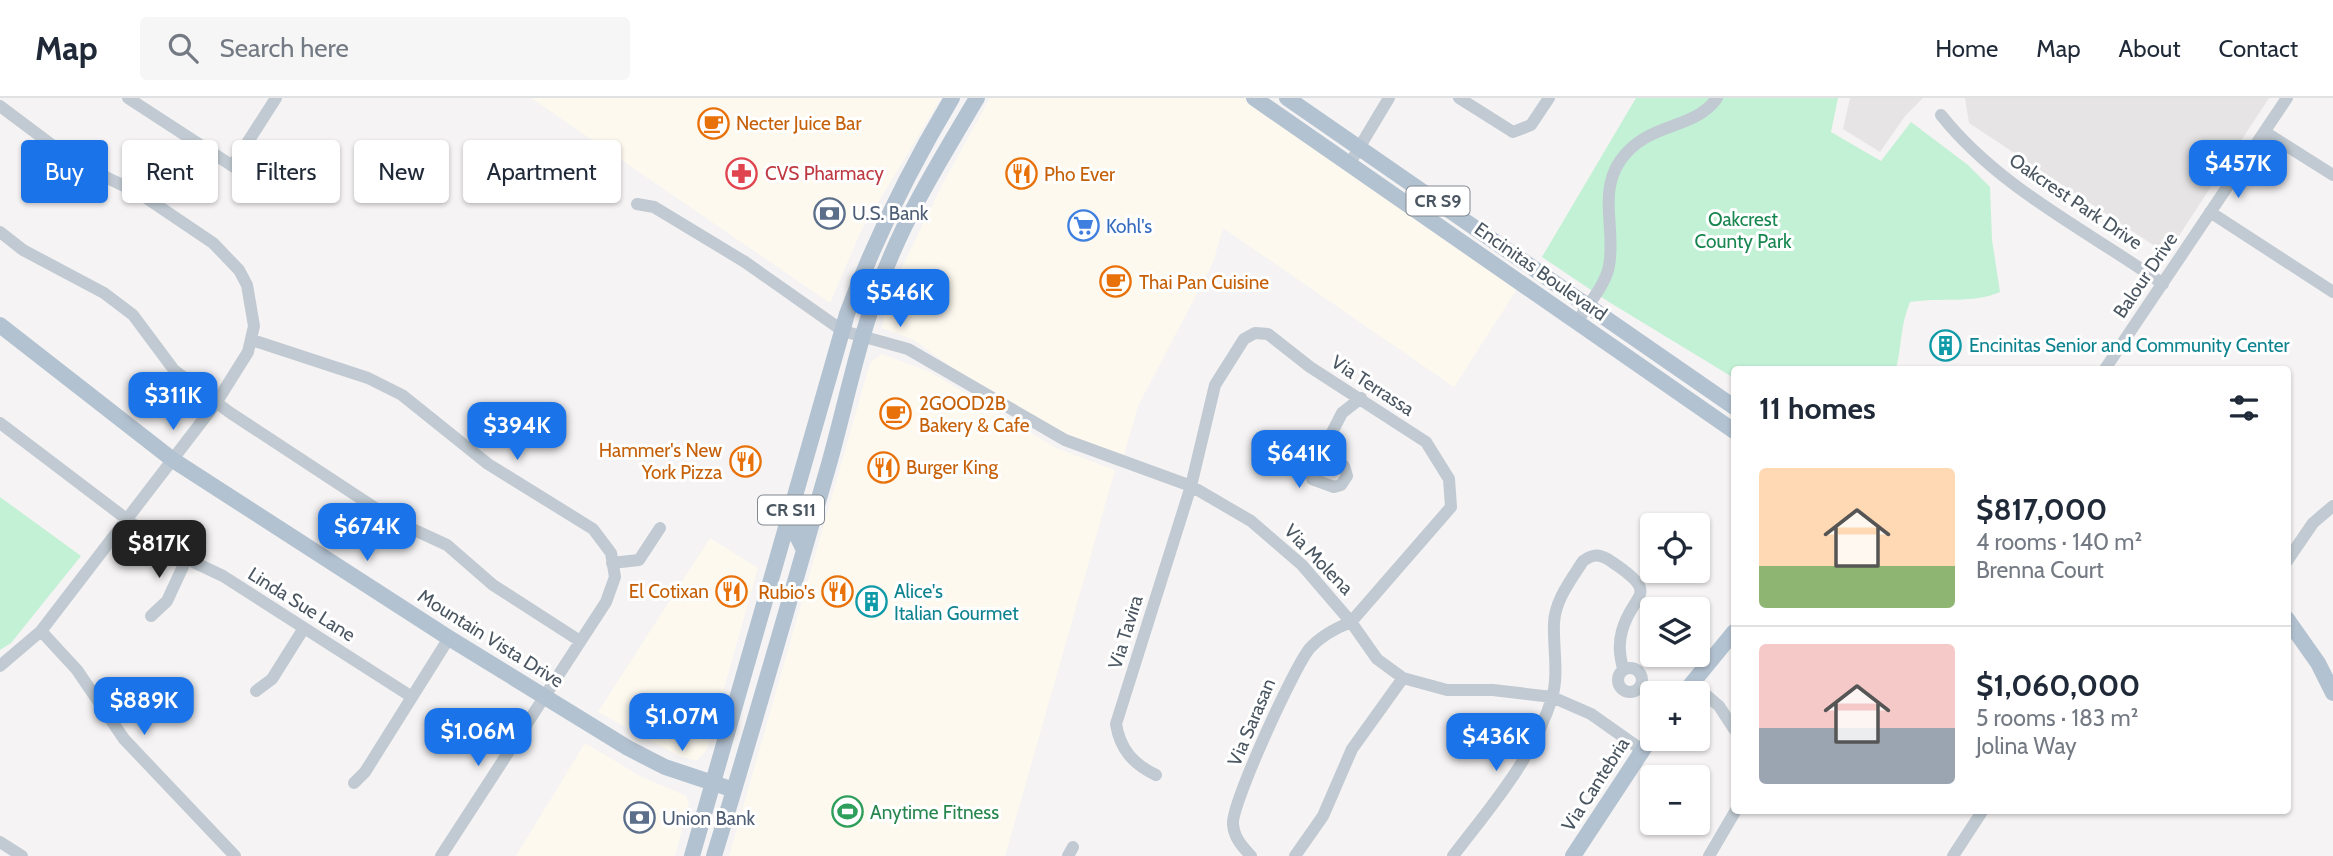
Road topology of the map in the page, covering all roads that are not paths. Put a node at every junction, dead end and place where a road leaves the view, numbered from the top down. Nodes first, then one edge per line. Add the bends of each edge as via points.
1 (128, 98) edge
2 (276, 98) edge
3 (952, 98) edge
4 (977, 98) edge
5 (1254, 98) edge
6 (1269, 98) edge
7 (1286, 98) edge
8 (1389, 98) edge
9 (1459, 98) edge
10 (1549, 98) edge
11 (1717, 98) edge
12 (2287, 98) edge
13 (0, 106) edge
14 (1941, 115) dead end
15 (936, 123) junction
16 (2265, 132) junction
17 (249, 140) edge
18 (1360, 146) junction
19 (1350, 163) junction
20 (232, 164) edge
21 (2333, 175) edge
22 (926, 184) junction
23 (895, 199) junction
24 (637, 204) dead end
25 (2210, 212) junction
26 (0, 232) edge
27 (2163, 284) junction
28 (2333, 292) edge
29 (877, 293) junction
30 (1587, 305) junction
31 (1577, 322) junction
32 (0, 325) edge
33 (843, 331) junction
34 (863, 337) junction
35 (252, 340) junction
36 (2107, 366) edge
37 (1361, 398) junction
38 (216, 403) junction
39 (1731, 405) edge
40 (0, 423) edge
41 (1731, 428) edge
42 (1321, 454) dead end
43 (806, 457) junction
44 (173, 460) junction
45 (1191, 486) junction
46 (2333, 506) edge
47 (126, 519) junction
48 (660, 528) dead end
49 (804, 550) junction
50 (2291, 555) edge
51 (186, 560) junction
52 (612, 564) junction
53 (151, 616) dead end
54 (1351, 622) junction
55 (2291, 625) edge
56 (304, 628) junction
57 (41, 631) junction
58 (1731, 636) edge
59 (449, 638) junction
60 (580, 641) junction
61 (0, 666) edge
62 (1623, 669) dead end
63 (1403, 678) junction
64 (1694, 681) edge
65 (256, 691) dead end
66 (2333, 693) edge
67 (412, 697) junction
68 (543, 697) junction
69 (1552, 697) junction
70 (1710, 701) edge
71 (1731, 724) edge
72 (1640, 739) edge
73 (1642, 751) edge
74 (1156, 775) dead end
75 (354, 783) dead end
76 (713, 783) junction
77 (734, 790) junction
78 (1734, 814) edge
79 (1980, 814) edge
80 (0, 842) edge
81 (22, 856) edge
82 (235, 856) edge
83 (441, 856) edge
84 (692, 856) edge
85 (714, 856) edge
86 (1251, 856) edge
87 (1295, 856) edge
88 (1453, 856) edge
89 (1573, 856) edge
90 (1709, 856) edge
91 (1953, 856) edge

1 - 20 street
2 - 17 street
3 - 15 main road, CR S11
4 - 22 main road, CR S11
5 - 19 main road, Encinitas Boulevard / CR S9
6 - 7 main road via 1276,103
7 - 18 main road, Encinitas Boulevard / CR S9
8 - 18 street
9 - 10 street via 1513,132 1531,125
11 - 30 street, Encinitas Boulevard via 1708,110 1654,131 1630,147 1619,162 1610,179 1609,269
12 - 16 street, Balour Drive
13 - 35 street via 76,163 139,194 213,243 247,285 253,305
14 - 27 street, Oakcrest Park Drive via 2003,178
15 - 22 main road via 944,135 923,174
15 - 23 main road, CR S11
16 - 21 street
16 - 25 street, Balour Drive
18 - 19 street
18 - 30 main road, Encinitas Boulevard / CR S9
19 - 31 main road, Encinitas Boulevard / CR S9
22 - 29 main road, CR S11
23 - 29 main road via 902,218 877,276
23 - 33 main road, CR S11 via 869,255
24 - 33 street, Via Molena via 654,207 745,261
25 - 27 street, Balour Drive
25 - 28 street
26 - 38 street via 133,315 174,370
27 - 36 street, Balour Drive
29 - 34 main road, CR S11
30 - 31 street
30 - 39 main road, Encinitas Boulevard / CR S9
31 - 41 main road, Encinitas Boulevard / CR S9
32 - 44 main road, Mountain Vista Drive
33 - 34 street, Via Molena
33 - 43 main road, CR S11
34 - 45 street, Via Molena via 908,349 1065,440
34 - 49 main road, CR S11
35 - 38 street via 240,369
35 - 52 street via 368,378 402,395 488,464 593,528 604,539
37 - 42 street via 1342,413
37 - 45 street, Via Terrassa via 1268,334 1244,339 1215,384
37 - 54 street, Via Terrassa via 1426,442 1450,479 1451,507
38 - 44 street
38 - 60 street via 395,521 447,545 493,585
40 - 47 street, Linda Sue Lane
43 - 49 main road via 810,474 796,534
43 - 76 main road, CR S11
44 - 47 street
44 - 59 main road, Mountain Vista Drive
45 - 54 street, Via Molena via 1274,539
45 - 74 street, Via Tavira via 1116,724 1126,753
46 - 50 street via 2313,523
47 - 51 street, Linda Sue Lane
47 - 57 street
48 - 52 street via 639,560
49 - 77 main road, CR S11
51 - 53 street via 167,601
51 - 56 street, Linda Sue Lane via 223,576
52 - 60 street via 612,590
54 - 63 street, Via Molena via 1377,659
54 - 86 street, Via Sarasan via 1311,648 1289,681 1233,816 1237,841
55 - 66 main road
56 - 65 street via 272,679
56 - 67 street, Linda Sue Lane
57 - 61 street
57 - 82 street via 77,670 124,740
58 - 64 main road
59 - 67 street
59 - 68 main road, Mountain Vista Drive
60 - 68 street
62 - 69 street via 1622,629 1641,598 1640,587 1633,576 1605,557 1589,556 1557,605
63 - 69 street, Via Molena via 1447,691 1493,690
63 - 87 street via 1352,749 1323,816
67 - 75 street
68 - 76 main road, Mountain Vista Drive via 665,767
68 - 83 street
69 - 72 street, Via Molena
69 - 88 street via 1523,764
70 - 71 street
73 - 89 main road, Via Cantebria
76 - 77 main road, Mountain Vista Drive
76 - 84 main road, CR S11
77 - 85 main road, CR S11
78 - 90 street
79 - 91 street
80 - 81 street

